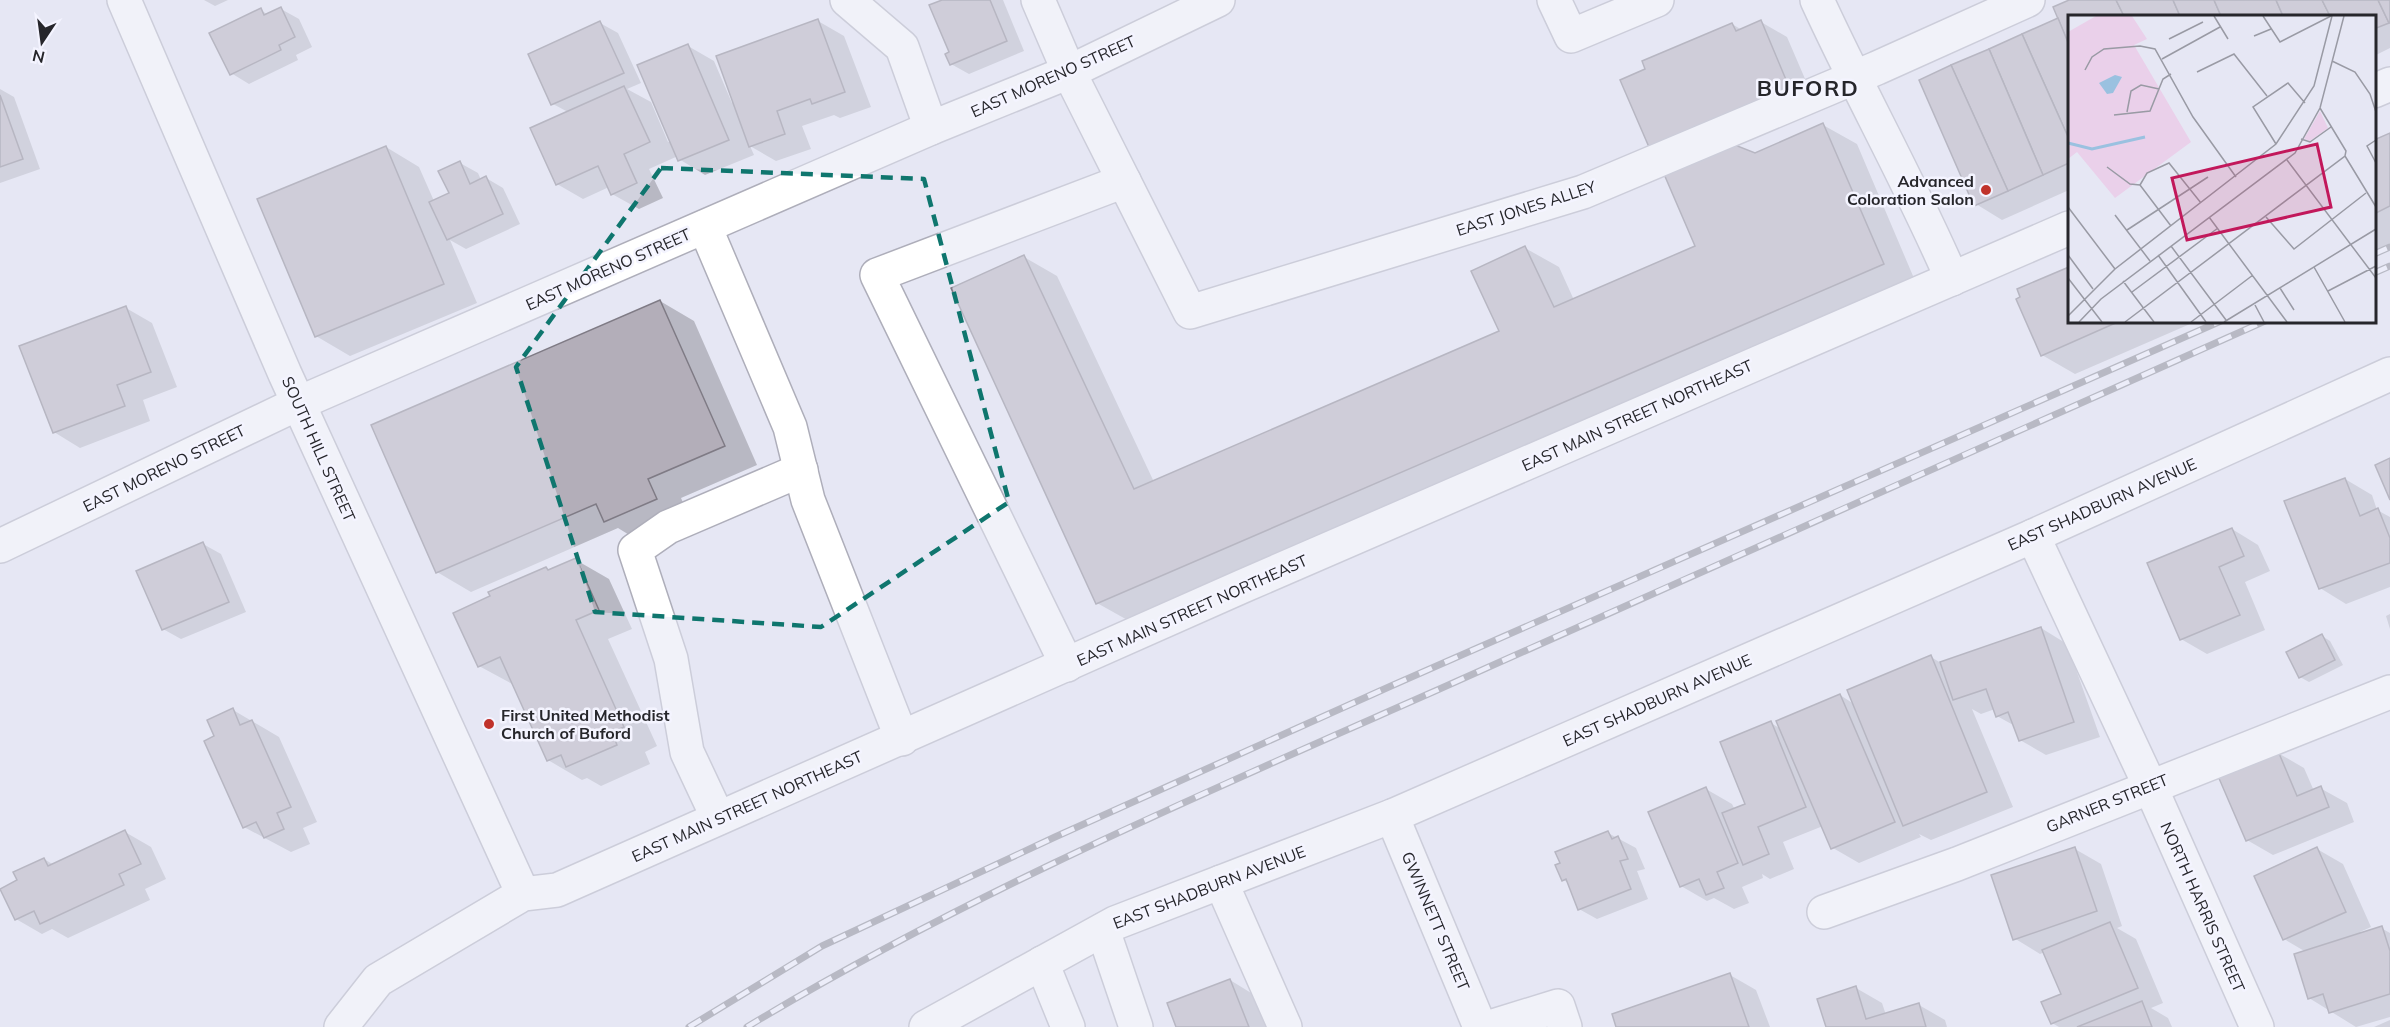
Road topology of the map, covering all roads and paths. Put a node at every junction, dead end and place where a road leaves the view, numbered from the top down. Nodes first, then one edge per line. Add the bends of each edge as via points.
1 (124, 0) edge
2 (847, 0) edge
3 (1038, 0) edge
4 (1218, 0) edge
5 (1554, 0) edge
6 (1657, 0) edge
7 (1817, 0) edge
8 (2028, 0) edge
9 (1069, 72) junction
10 (1852, 78) junction
11 (2390, 84) edge
12 (2375, 90) edge
13 (931, 128) junction
14 (1124, 181) junction
15 (705, 227) junction
16 (2068, 228) edge
17 (1952, 279) junction
18 (2390, 374) edge
19 (299, 403) junction
20 (801, 470) junction
21 (2033, 536) junction
22 (0, 546) edge
23 (1067, 665) junction
24 (2390, 692) edge
25 (902, 739) junction
26 (2150, 786) junction
27 (1392, 816) junction
28 (717, 818) junction
29 (1221, 882) junction
30 (523, 894) junction
31 (1824, 912) dead end
32 (1103, 930) junction
33 (1042, 963) junction
34 (341, 1027) edge
35 (926, 1027) edge
36 (1068, 1027) edge
37 (1136, 1027) edge
38 (1285, 1027) edge
39 (1480, 1027) edge
40 (1490, 1027) edge
41 (1565, 1027) edge
42 (2257, 1027) edge

1 - 19 street, SOUTH HILL STREET
2 - 13 street via 902,47
3 - 9 street
4 - 9 street, EAST MORENO STREET
5 - 6 street via 1571,36
7 - 10 street
8 - 10 street, EAST JONES ALLEY
9 - 13 street, EAST MORENO STREET
9 - 14 street
10 - 14 street, EAST JONES ALLEY via 1583,192 1190,312
10 - 17 street via 1934,236
11 - 12 street
13 - 15 street, EAST MORENO STREET
14 - 23 street via 877,275
15 - 19 street, EAST MORENO STREET
15 - 20 street via 790,427
16 - 17 street, EAST MAIN STREET NORTHEAST
17 - 23 street, EAST MAIN STREET NORTHEAST
18 - 21 street, EAST SHADBURN AVENUE
19 - 22 street, EAST MORENO STREET
19 - 30 street, SOUTH HILL STREET
20 - 25 street via 808,500
20 - 28 street via 668,527 635,550 671,658 687,752
21 - 26 street, NORTH HARRIS STREET
21 - 27 street, EAST SHADBURN AVENUE
23 - 25 street, EAST MAIN STREET NORTHEAST
24 - 26 street, GARNER STREET
25 - 28 street, EAST MAIN STREET NORTHEAST
26 - 31 street, GARNER STREET via 1957,864
26 - 42 street, NORTH HARRIS STREET
27 - 29 street, EAST SHADBURN AVENUE
27 - 39 street, GWINNETT STREET
28 - 30 street, EAST MAIN STREET NORTHEAST via 557,890
29 - 32 street, EAST SHADBURN AVENUE
29 - 38 street
30 - 34 street, EAST MAIN STREET NORTHEAST via 378,980
32 - 33 street, EAST SHADBURN AVENUE
32 - 37 street
33 - 35 street, EAST SHADBURN AVENUE
33 - 36 street
40 - 41 street via 1558,1006

